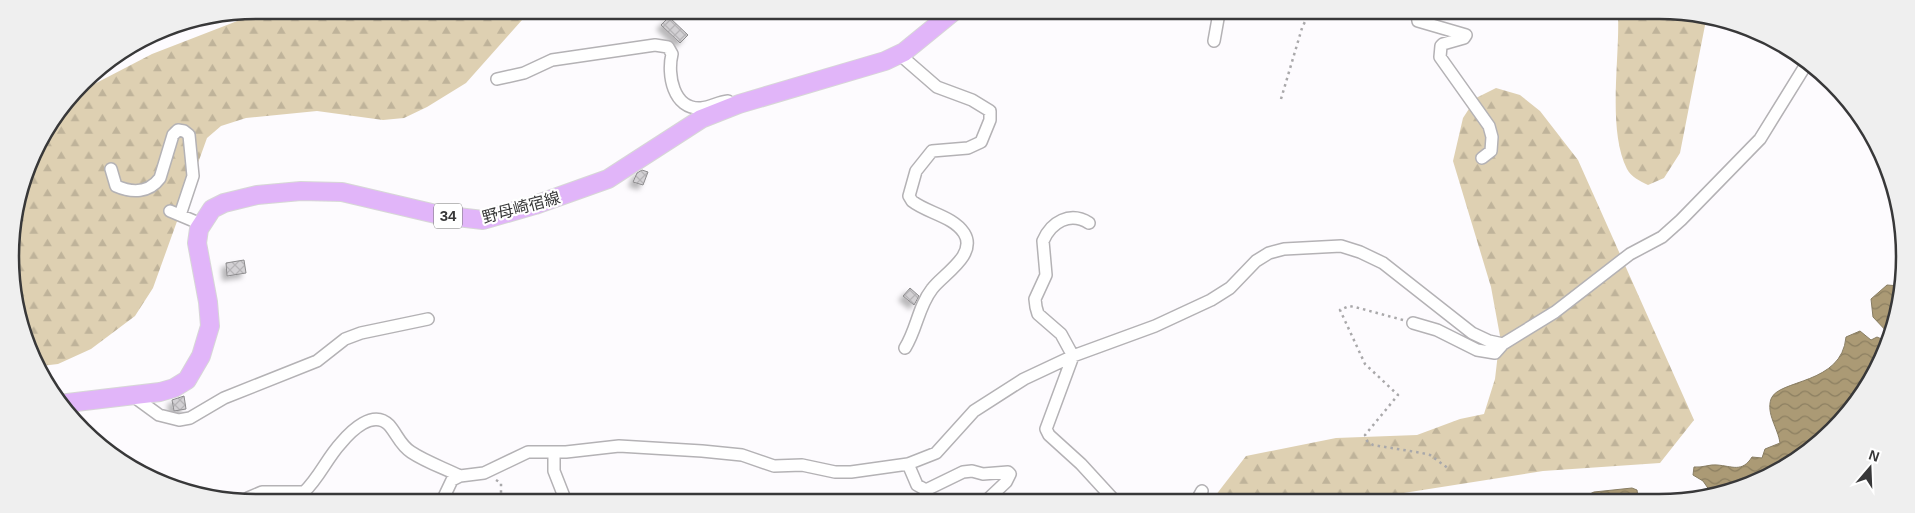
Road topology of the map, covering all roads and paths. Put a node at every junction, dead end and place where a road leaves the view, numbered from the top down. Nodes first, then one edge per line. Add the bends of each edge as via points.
1 (945, 19) edge
2 (1217, 19) edge
3 (1306, 19) edge
4 (1417, 19) edge
5 (1214, 41) dead end
6 (899, 54) junction
7 (1804, 69) edge
8 (497, 79) dead end
9 (1281, 99) dead end
10 (733, 107) junction
11 (1482, 158) dead end
12 (111, 170) dead end
13 (1089, 223) dead end
14 (201, 224) junction
15 (428, 318) dead end
16 (1412, 323) joint
17 (1503, 344) junction
18 (905, 348) dead end
19 (1073, 356) junction
20 (133, 396) junction
21 (70, 403) edge
22 (554, 452) junction
23 (908, 464) junction
24 (1449, 469) dead end
25 (484, 473) junction
26 (460, 476) junction
27 (257, 494) edge
28 (445, 494) edge
29 (501, 494) edge
30 (563, 494) edge
31 (993, 494) edge
32 (1108, 494) edge

1 - 6 main road, 野母崎宿線 / 34
2 - 5 street
3 - 9 path
4 - 11 street via 1466,35 1441,46 1440,57 1489,126 1491,151
6 - 10 main road, 野母崎宿線 / 34
6 - 18 street via 937,87 972,100 990,111 990,120 981,142 968,148 932,151 916,171 909,196 912,201 952,222 964,233 967,243 965,254 925,299
7 - 17 street via 1760,140 1681,220 1662,237 1630,254 1555,312
8 - 10 street via 524,73 552,60 655,45 668,47 672,54 670,81 682,100 699,108 728,101
10 - 14 main road, 野母崎宿線 / 34 via 701,119 608,179 483,220 440,215 342,192 301,191 257,195 224,203 212,209
12 - 14 street via 116,186 133,191 146,190 160,178 175,132 184,131 189,135 193,176 175,213
13 - 19 street via 1073,217 1054,225 1046,234 1043,242 1046,275 1035,299 1038,314 1061,334
14 - 20 main road via 197,243 210,326 201,356 187,380 174,388
15 - 20 street via 346,339 317,361 224,398 190,418 179,420 159,415
16 - 17 street via 1437,330 1486,353 1495,353
16 - 24 path via 1367,309 1349,306 1340,310 1365,364 1398,395 1365,435 1367,441 1373,445 1430,455
17 - 19 street via 1472,333 1383,263 1341,246 1284,249 1270,253 1211,300 1155,326
19 - 23 street via 1024,379 974,411 936,453
19 - 32 street via 1046,429
20 - 21 main road
22 - 23 street via 619,446 702,451 742,455 774,466 802,465 835,472
22 - 25 street via 528,452
22 - 30 street via 554,471
23 - 31 street via 917,485 926,490 963,472 1008,472 1006,482
25 - 26 street
25 - 29 path via 501,483
26 - 27 street via 410,452 390,426 372,419 342,441 304,492
26 - 28 street via 452,480

